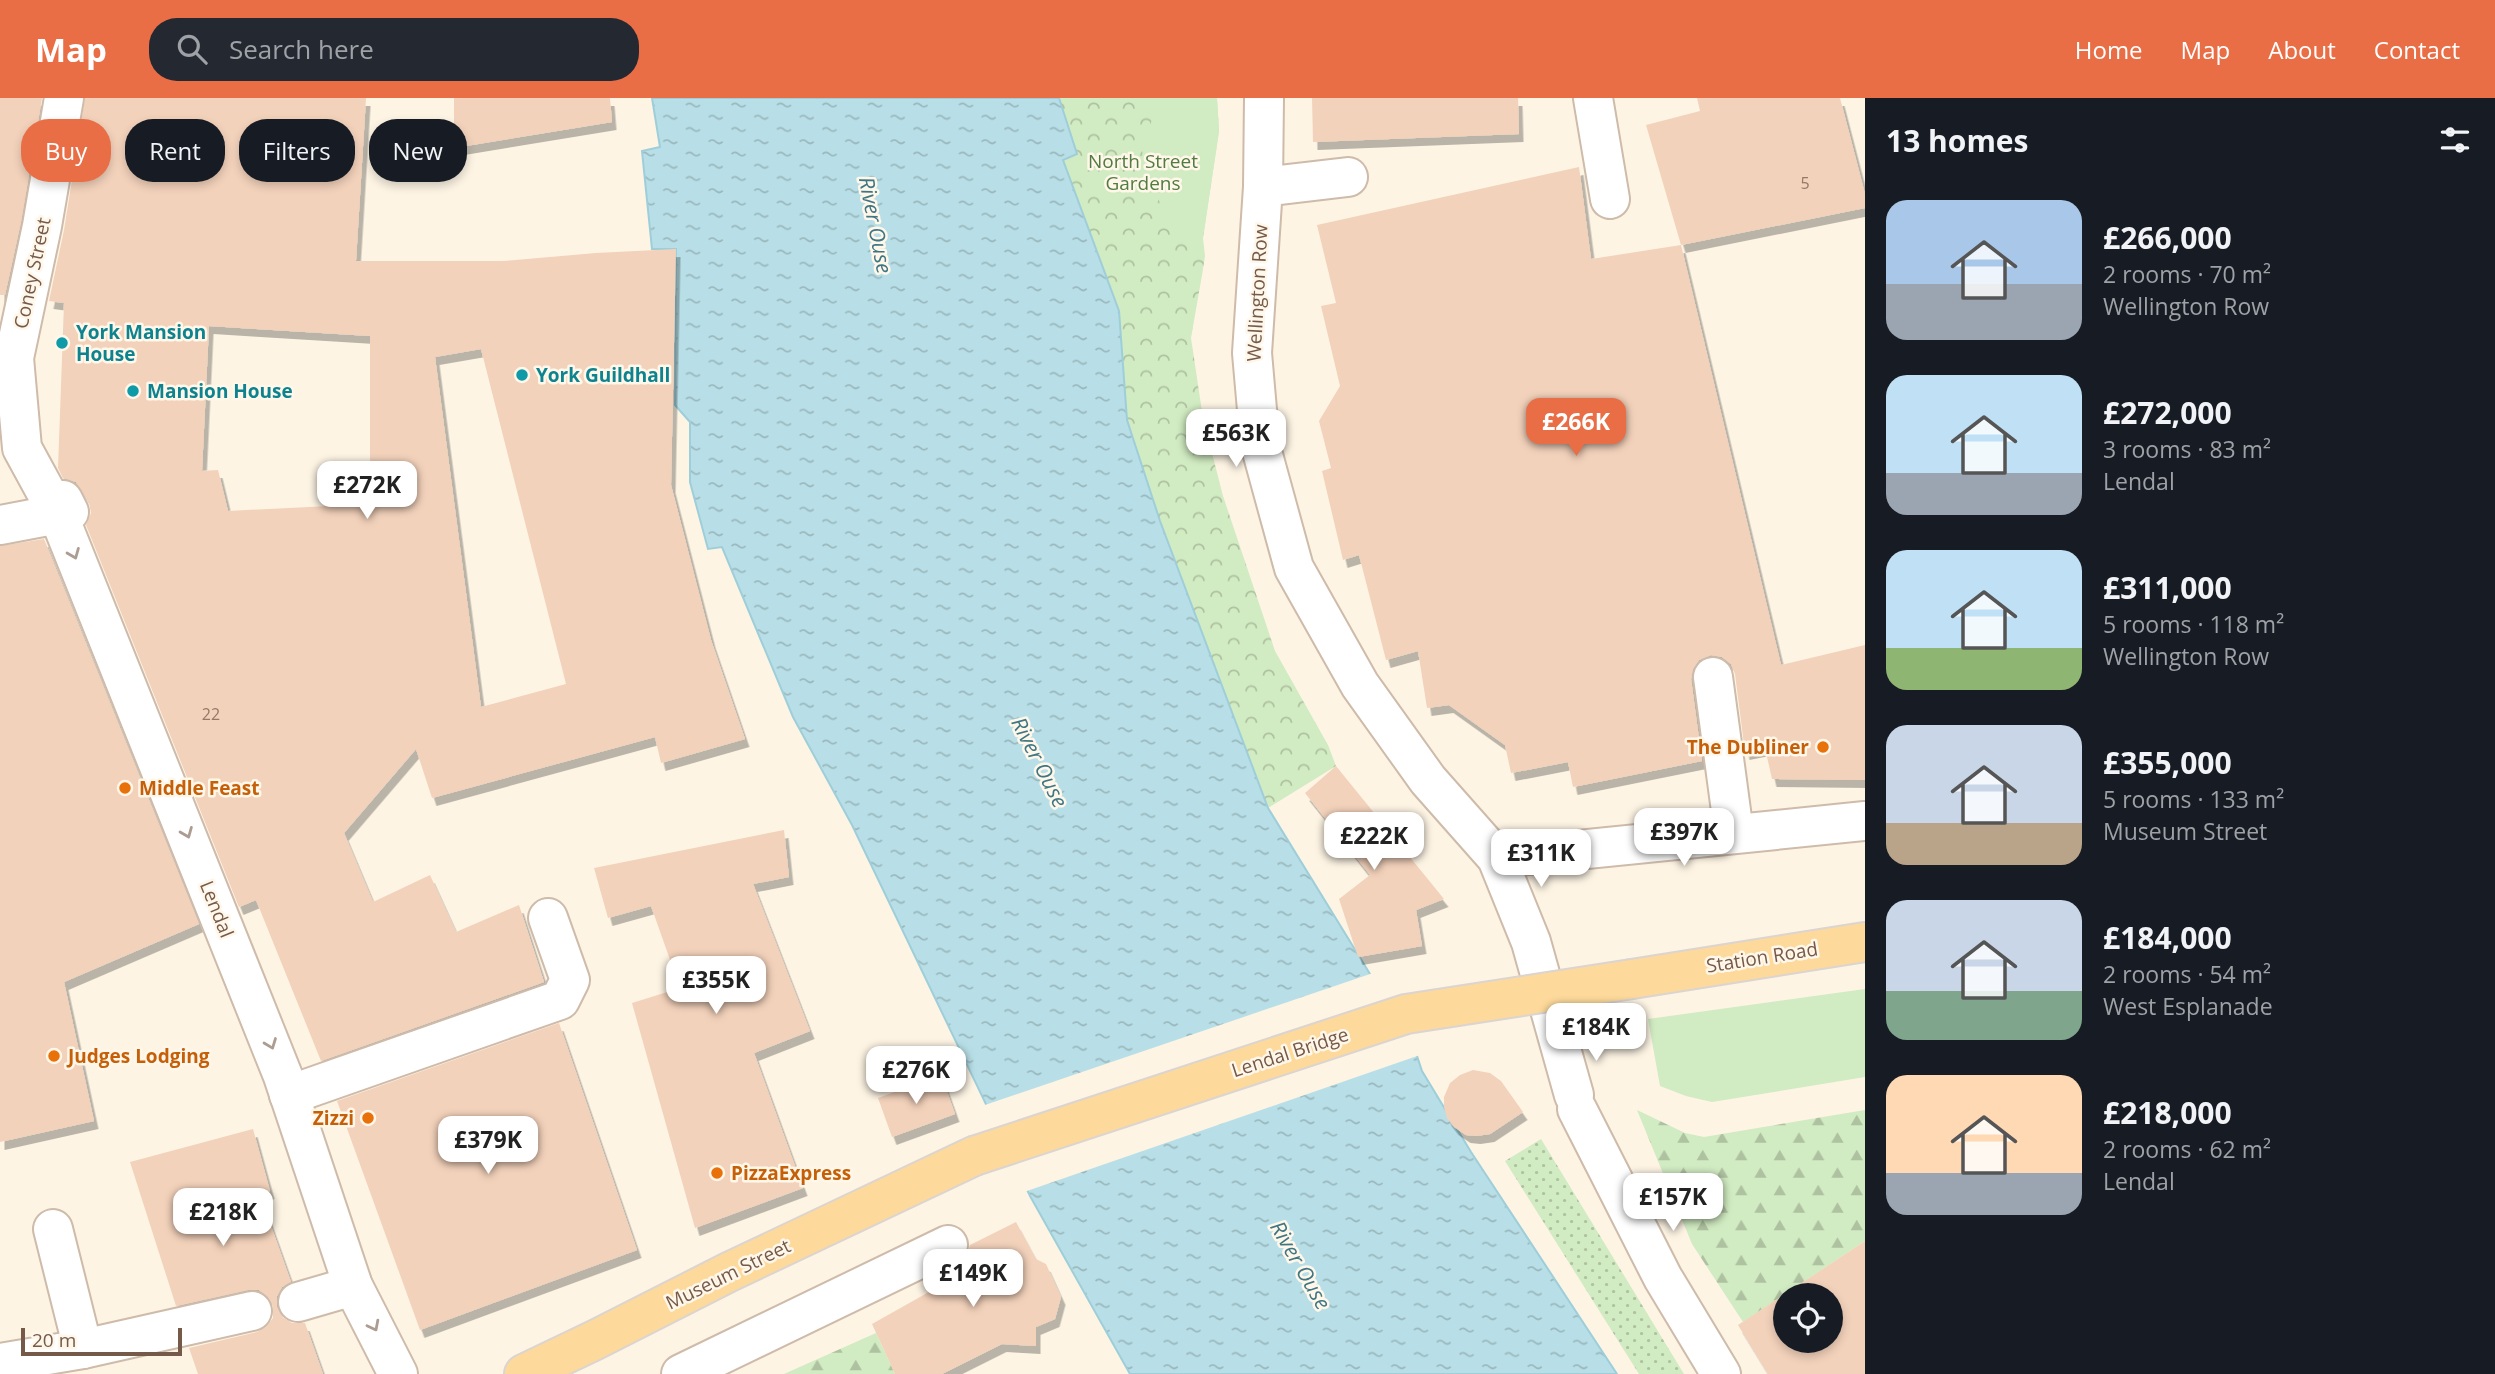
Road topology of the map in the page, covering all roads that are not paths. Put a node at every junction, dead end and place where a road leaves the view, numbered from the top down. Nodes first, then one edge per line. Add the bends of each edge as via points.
1 (64, 98) edge
2 (1264, 98) edge
3 (1593, 98) edge
4 (1348, 177) dead end
5 (1263, 187) junction
6 (1610, 199) dead end
7 (15, 281) edge
8 (11, 451) edge
9 (58, 514) junction
10 (0, 524) edge
11 (1713, 677) dead end
12 (1865, 821) edge
13 (1734, 833) junction
14 (1497, 858) junction
15 (548, 918) dead end
16 (1865, 942) edge
17 (1660, 973) joint
18 (289, 1095) junction
19 (933, 1178) joint
20 (53, 1229) dead end
21 (948, 1245) dead end
22 (353, 1286) junction
23 (298, 1302) dead end
24 (252, 1311) dead end
25 (83, 1349) junction
26 (0, 1363) edge
27 (398, 1374) edge
28 (524, 1374) edge
29 (681, 1374) edge
30 (1721, 1374) edge

1 - 7 street, Coney Street
2 - 5 street, Wellington Row
3 - 6 street
4 - 5 street
5 - 14 street, Wellington Row via 1252,353 1260,443 1294,568 1360,685 1428,780
7 - 8 street, Coney Street
7 - 9 street via 40,285 25,359 35,449 69,512
8 - 9 street, Lendal
9 - 10 street
9 -> 18 street, Lendal
11 - 13 street
12 - 13 street
13 - 14 street
14 - 30 street via 1531,942 1575,1102 1663,1278
15 - 18 street via 570,980 560,1000
16 - 17 main road, Station Road
17 - 19 main road, Lendal Bridge, bridge via 1406,1014 974,1156
18 - 22 street, Lendal
19 - 28 main road, Museum Street
20 - 25 street
21 - 29 street
22 - 23 street
22 -> 27 street, Lendal
24 - 25 street
25 - 26 street

